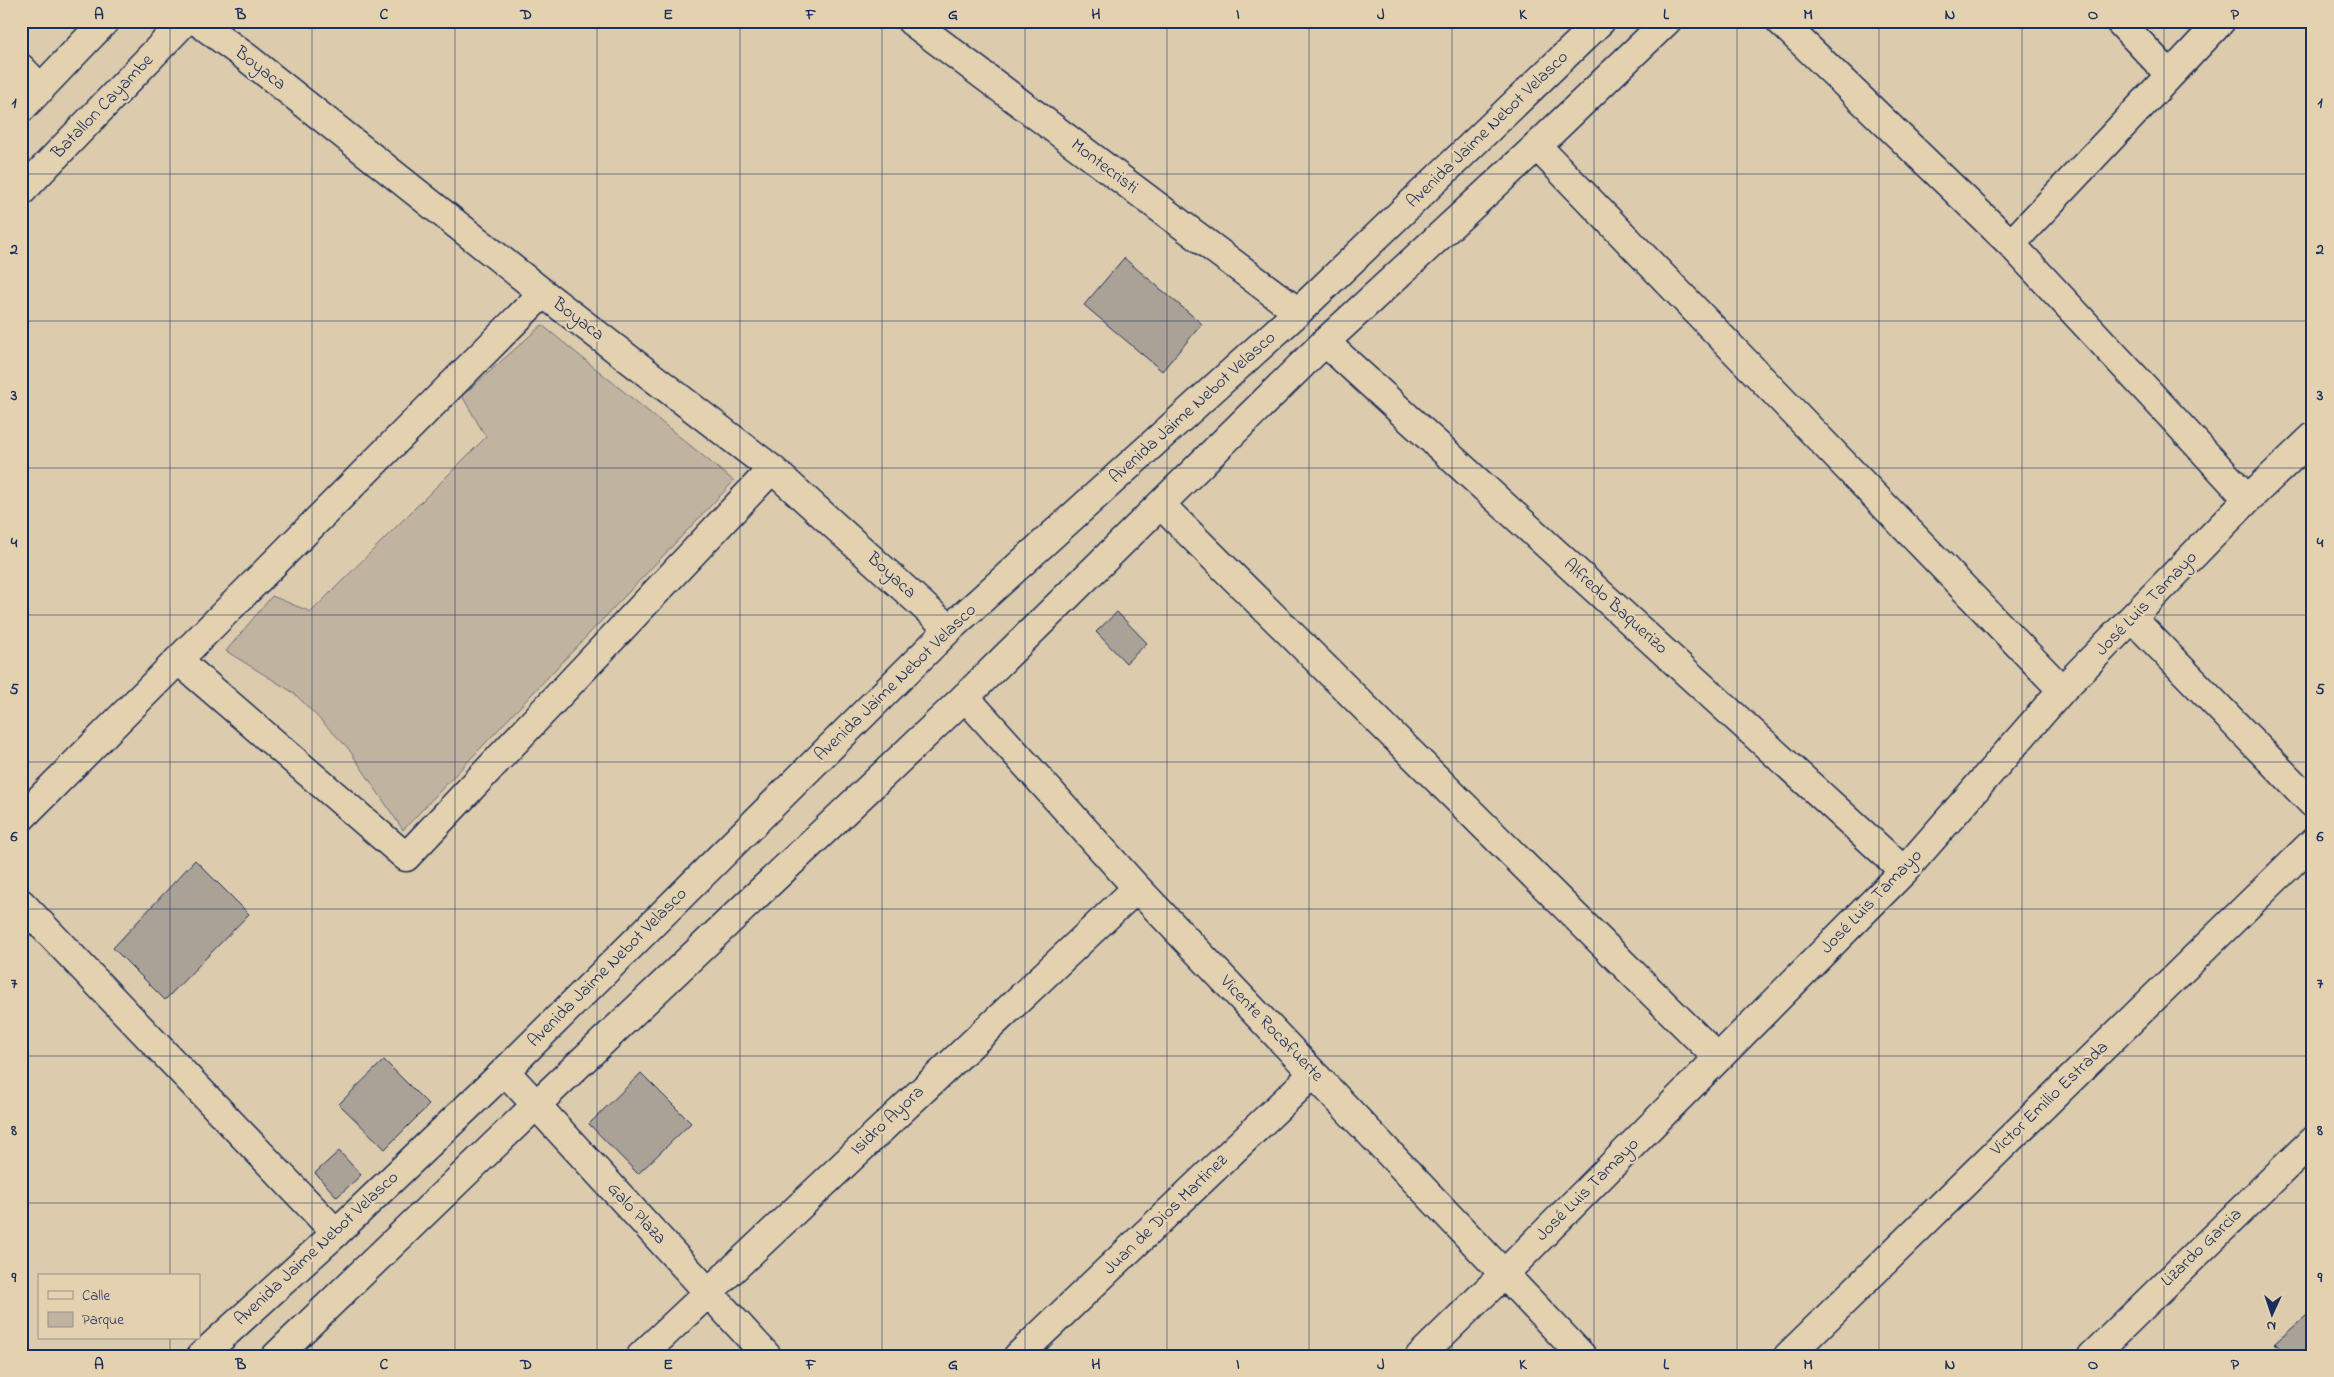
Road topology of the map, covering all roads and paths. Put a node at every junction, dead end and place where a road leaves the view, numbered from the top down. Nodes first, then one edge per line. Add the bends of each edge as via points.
1 (105, 21) edge
2 (186, 21) edge
3 (197, 21) edge
4 (911, 21) edge
5 (1668, 21) edge
6 (1780, 21) edge
7 (2119, 21) edge
8 (2221, 21) edge
9 (1597, 22) edge
10 (21, 68) edge
11 (2170, 75) junction
12 (41, 88) junction
13 (21, 109) edge
14 (1537, 146) junction
15 (21, 192) edge
16 (2011, 244) junction
17 (543, 293) junction
18 (1298, 312) junction
19 (1325, 342) junction
20 (2313, 437) edge
21 (772, 468) junction
22 (2248, 499) junction
23 (1161, 506) junction
24 (2133, 619) junction
25 (949, 629) junction
26 (178, 660) junction
27 (2062, 690) junction
28 (965, 697) junction
29 (2311, 799) edge
30 (21, 818) edge
31 (2313, 842) edge
32 (1904, 871) junction
33 (1136, 888) junction
34 (21, 903) edge
35 (1718, 1058) junction
36 (505, 1071) junction
37 (1314, 1074) junction
38 (536, 1105) junction
39 (2313, 1140) edge
40 (336, 1233) junction
41 (1504, 1274) junction
42 (707, 1292) junction
43 (201, 1356) edge
44 (276, 1356) edge
45 (641, 1356) edge
46 (767, 1356) edge
47 (1018, 1356) edge
48 (1420, 1356) edge
49 (1582, 1356) edge
50 (1788, 1356) edge
51 (2092, 1356) edge

1 - 12 street
2 - 15 street, Batallon Cayambe
3 - 17 street, Boyaca
4 - 18 street, Montecristi
5 - 14 street
6 - 16 street
7 - 11 street
8 - 11 street
9 - 18 street, Avenida Jaime Nebot Velasco
10 - 12 street
11 - 16 street
12 - 13 street
14 - 19 street
14 - 27 street
16 - 22 street
17 - 21 street, Boyaca
17 - 26 street
18 - 25 street, Avenida Jaime Nebot Velasco
19 - 23 street
19 - 32 street, Alfredo Baquerizo
20 - 22 street, José Luis Tamayo
21 - 25 street, Boyaca
21 - 26 street via 406,857
22 - 24 street, José Luis Tamayo
23 - 28 street
23 - 35 street
24 - 27 street, José Luis Tamayo
24 - 29 street
25 - 36 street, Avenida Jaime Nebot Velasco
26 - 30 street
27 - 32 street, José Luis Tamayo
28 - 33 street, Vicente Rocafuerte
28 - 38 street
31 - 50 street, Victor Emilio Estrada
32 - 35 street, José Luis Tamayo
33 - 37 street, Vicente Rocafuerte
33 - 42 street, Isidro Ayora
34 - 40 street
35 - 41 street, José Luis Tamayo
36 - 38 street, Galo Plaza
36 - 40 street, Avenida Jaime Nebot Velasco
37 - 41 street, Vicente Rocafuerte
37 - 47 street, Juan de Dios Martinez
38 - 42 street, Galo Plaza
38 - 44 street
39 - 51 street, Lizardo Garcia
40 - 43 street, Avenida Jaime Nebot Velasco
41 - 48 street, José Luis Tamayo
41 - 49 street, Vicente Rocafuerte
42 - 45 street, Isidro Ayora
42 - 46 street, Galo Plaza

